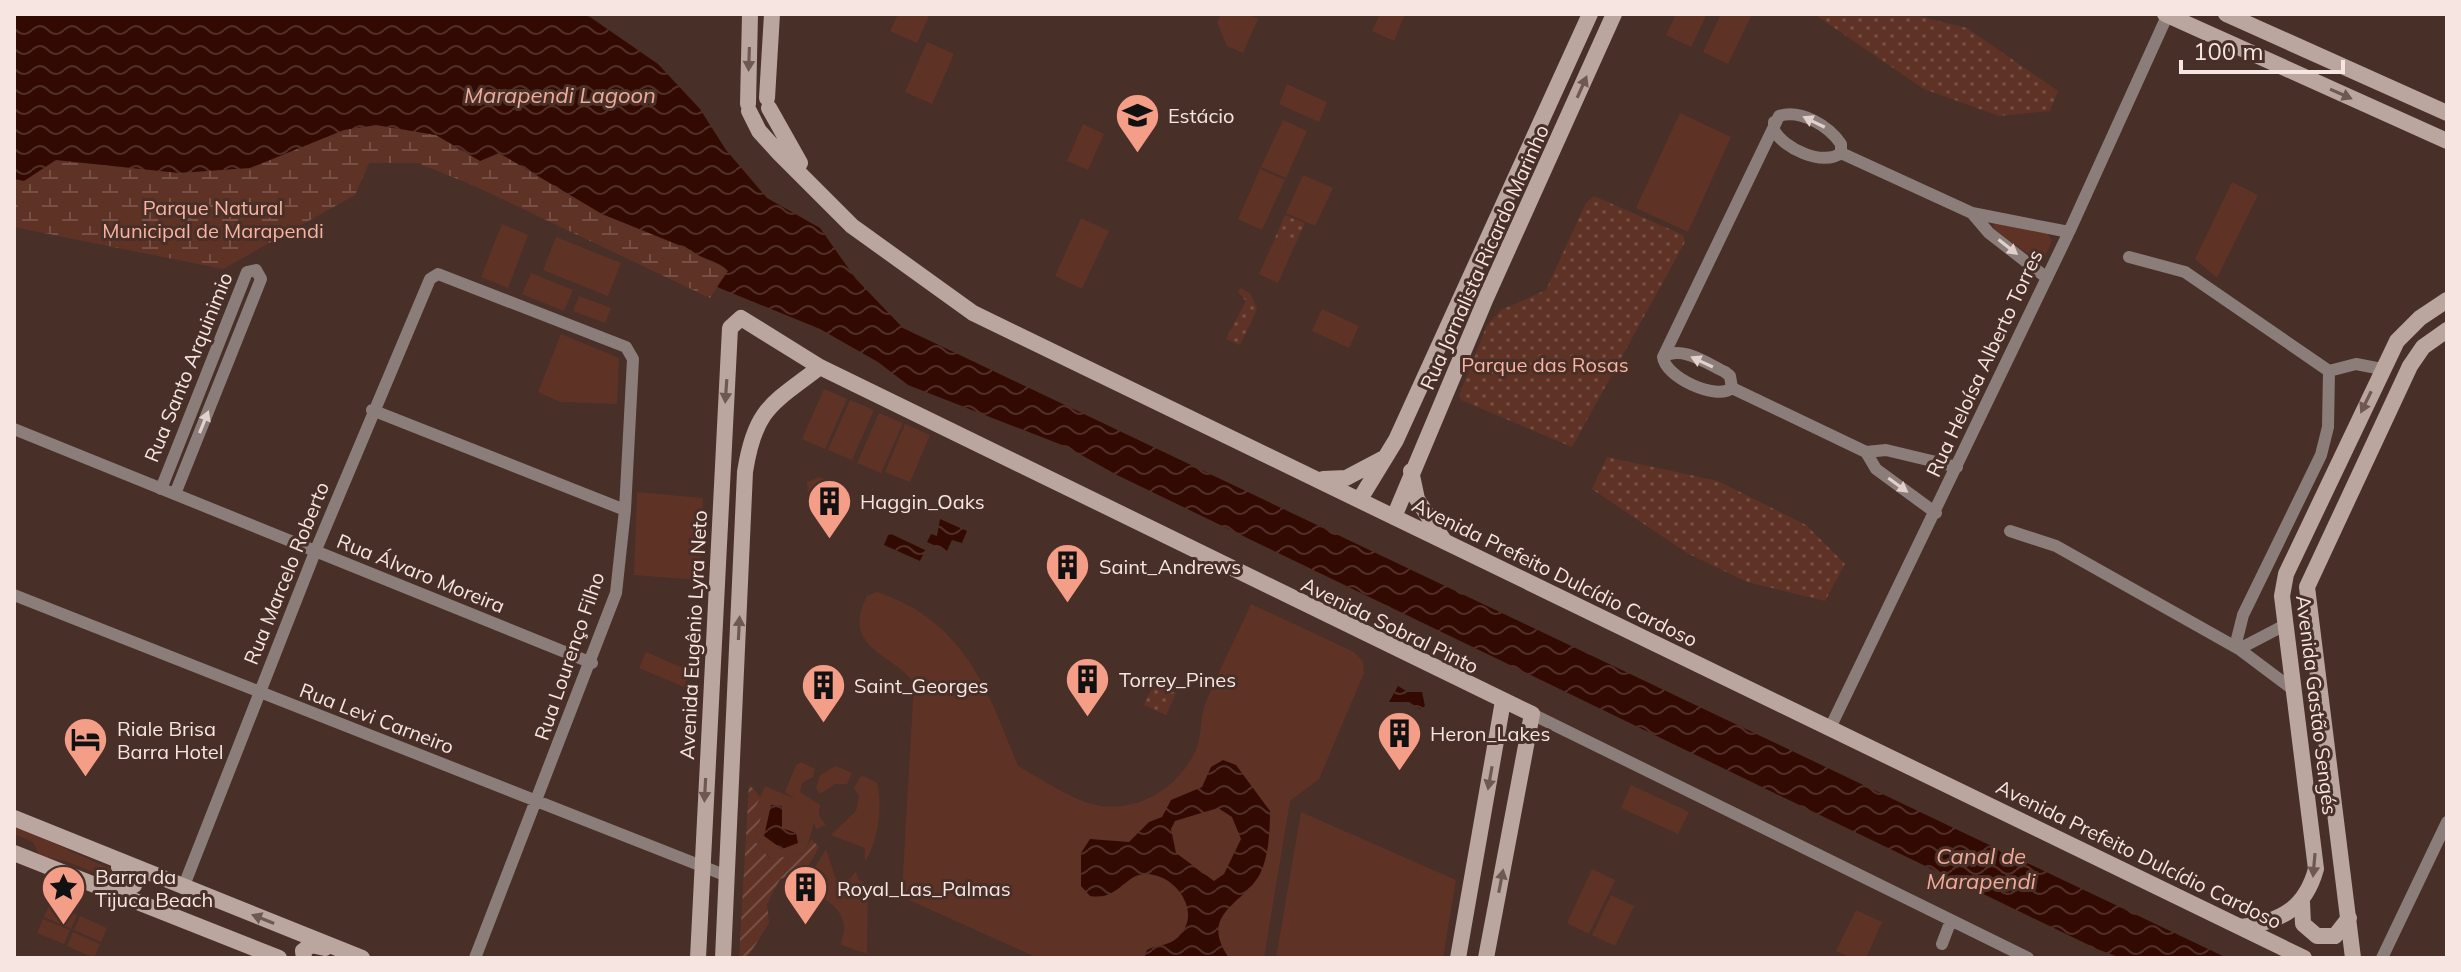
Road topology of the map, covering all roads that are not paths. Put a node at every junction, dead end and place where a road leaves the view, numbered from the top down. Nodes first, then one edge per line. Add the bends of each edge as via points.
1 (750, 14) edge
2 (772, 14) edge
3 (1590, 14) edge
4 (1614, 14) edge
5 (2167, 14) edge
6 (2226, 14) edge
7 (2196, 21) edge
8 (2385, 85) junction
9 (2421, 102) junction
10 (768, 103) junction
11 (748, 107) junction
12 (2374, 109) junction
13 (2447, 113) edge
14 (1774, 122) junction
15 (2411, 125) junction
16 (1540, 128) junction
17 (1560, 136) junction
18 (2447, 141) edge
19 (1841, 153) junction
20 (814, 184) junction
21 (1972, 213) junction
22 (2069, 232) junction
23 (2129, 257) dead end
24 (432, 276) joint
25 (2047, 278) junction
26 (1466, 288) junction
27 (1486, 298) junction
28 (2447, 300) edge
29 (741, 318) joint
30 (2447, 330) edge
31 (1663, 357) junction
32 (820, 367) junction
33 (2382, 369) junction
34 (2329, 371) junction
35 (1732, 388) junction
36 (1412, 406) junction
37 (372, 410) junction
38 (1436, 416) junction
39 (14, 429) edge
40 (1866, 452) junction
41 (1387, 456) junction
42 (1957, 467) junction
43 (721, 469) junction
44 (1411, 469) junction
45 (745, 472) junction
46 (2333, 473) junction
47 (1317, 478) junction
48 (2354, 484) junction
49 (161, 489) junction
50 (175, 494) junction
51 (1360, 499) junction
52 (625, 510) junction
53 (1936, 513) junction
54 (1394, 517) junction
55 (2010, 531) dead end
56 (2302, 540) junction
57 (1447, 543) junction
58 (2322, 548) junction
59 (315, 552) junction
60 (14, 595) edge
61 (2285, 625) junction
62 (2237, 648) junction
63 (2314, 650) junction
64 (2288, 652) junction
65 (592, 663) junction
66 (711, 678) junction
67 (736, 680) junction
68 (2295, 691) junction
69 (259, 694) junction
70 (1503, 701) junction
71 (1532, 714) junction
72 (1831, 726) junction
73 (538, 803) junction
74 (14, 818) edge
75 (2447, 822) edge
76 (1480, 836) junction
77 (1508, 842) junction
78 (90, 848) junction
79 (14, 853) edge
80 (701, 868) junction
81 (68, 875) junction
82 (727, 876) junction
83 (183, 888) junction
84 (2302, 902) junction
85 (2349, 918) junction
86 (1951, 920) junction
87 (2241, 927) junction
88 (1942, 944) dead end
89 (358, 956) edge
90 (279, 958) edge
91 (304, 958) edge
92 (475, 958) edge
93 (698, 958) edge
94 (723, 958) edge
95 (1458, 958) edge
96 (1486, 958) edge
97 (2028, 958) edge
98 (2304, 958) edge
99 (2353, 958) edge
100 (2382, 958) edge

1 -> 11 street
2 - 10 street
3 - 16 street, Rua Jornalista Ricardo Marinho
17 -> 4 street, Rua Jornalista Ricardo Marinho
5 - 7 street
5 - 22 street, Rua Heloísa Alberto Torres
6 - 8 street
7 -> 12 street
8 - 9 street
8 - 12 street via 2389,100
9 - 13 street
9 - 15 street via 2408,110
10 - 11 street via 757,94
10 - 20 street via 790,150
11 - 20 street via 759,131
12 - 15 street
14 - 19 street via 1784,143 1818,158
19 -> 14 street via 1841,144 1827,129 1798,114
14 - 31 street
15 - 18 street
16 - 17 street
16 - 26 street, Rua Jornalista Ricardo Marinho
17 - 27 street, Rua Jornalista Ricardo Marinho
19 - 21 street
20 - 47 street, Avenida Prefeito Dulcídio Cardoso via 852,226 973,313
21 - 22 street
21 -> 25 street
22 - 25 street, Rua Heloísa Alberto Torres
23 - 34 street via 2185,272
24 - 37 street, Rua Marcelo Roberto
24 - 52 street, Rua Lourenço Filho via 467,285 632,352
25 - 42 street, Rua Heloísa Alberto Torres
26 - 27 street
26 - 36 street, Rua Jornalista Ricardo Marinho
27 - 38 street, Rua Jornalista Ricardo Marinho
28 - 33 street, Avenida Gastão Sengés via 2407,329
29 - 32 street, Avenida Sobral Pinto
29 -> 43 street, Avenida Eugênio Lyra Neto via 730,328
30 - 48 street, Avenida Gastão Sengés via 2423,347 2410,366
31 - 35 street via 1666,370 1701,387 1723,394
35 -> 31 street via 1725,372 1684,353
32 - 45 street via 763,414 753,431
32 - 70 street, Avenida Sobral Pinto
33 - 34 street via 2356,364
33 -> 46 street, Avenida Gastão Sengés
34 - 62 street via 2328,427 2321,455 2243,615
35 - 40 street
36 - 38 street
36 - 41 street, Rua Jornalista Ricardo Marinho
37 - 52 street
37 - 59 street, Rua Marcelo Roberto
38 - 44 street, Rua Jornalista Ricardo Marinho
39 - 49 street, Rua Álvaro Moreira
40 - 42 street via 1886,450
40 -> 53 street via 1876,469
41 - 47 street via 1346,478
41 - 51 street, Rua Jornalista Ricardo Marinho
42 - 53 street, Rua Heloísa Alberto Torres
43 - 45 street
43 - 66 street, Avenida Eugênio Lyra Neto
44 - 54 street, Rua Jornalista Ricardo Marinho
44 - 57 street via 1417,499
67 -> 45 street
46 - 48 street via 2348,469
46 - 56 street, Avenida Gastão Sengés
47 - 51 street, Avenida Prefeito Dulcídio Cardoso
48 - 58 street, Avenida Gastão Sengés
49 - 50 street, Rua Álvaro Moreira
50 -> 49 street, Rua Santo Arquinimio via 261,279 256,270 247,272
50 - 59 street, Rua Álvaro Moreira
51 - 54 street, Avenida Prefeito Dulcídio Cardoso
52 - 65 street, Rua Lourenço Filho via 620,577
53 - 72 street, Rua Heloísa Alberto Torres
54 - 57 street, Avenida Prefeito Dulcídio Cardoso
55 - 62 street via 2056,546
56 - 58 street via 2312,554
56 - 61 street, Avenida Gastão Sengés via 2282,586
57 - 72 street, Avenida Prefeito Dulcídio Cardoso
58 - 63 street, Avenida Gastão Sengés via 2307,587
59 - 65 street, Rua Álvaro Moreira
59 - 69 street, Rua Marcelo Roberto
60 - 69 street, Rua Levi Carneiro
61 - 62 street
61 - 64 street, Avenida Gastão Sengés
62 - 68 street
63 - 64 street via 2302,659
63 - 85 street, Avenida Gastão Sengés
64 - 68 street, Avenida Gastão Sengés
65 - 73 street, Rua Lourenço Filho
66 - 67 street
66 -> 80 street, Avenida Eugênio Lyra Neto
67 - 82 street
68 -> 84 street, Avenida Gastão Sengés via 2316,859
69 - 73 street, Rua Levi Carneiro
69 - 83 street, Rua Marcelo Roberto
70 - 71 street, Avenida Sobral Pinto
70 -> 76 street
71 - 77 street
71 - 86 street, Avenida Sobral Pinto
72 - 87 street, Avenida Prefeito Dulcídio Cardoso
73 - 80 street, Rua Levi Carneiro
73 - 92 street, Rua Lourenço Filho
74 - 78 street
75 - 100 street
76 - 77 street
76 - 95 street
96 -> 77 street
78 - 81 street via 132,875 134,885 127,889
78 - 83 street
79 - 81 street
80 - 82 street, Rua Levi Carneiro
80 - 93 street, Avenida Eugênio Lyra Neto
81 - 90 street
82 - 94 street
89 -> 83 street
84 - 85 street via 2303,924 2317,936 2335,936
84 - 87 street via 2279,919
85 - 99 street, Avenida Gastão Sengés
86 - 88 street
86 - 97 street, Avenida Sobral Pinto
87 - 98 street, Avenida Prefeito Dulcídio Cardoso
89 - 91 street via 311,945 303,951

